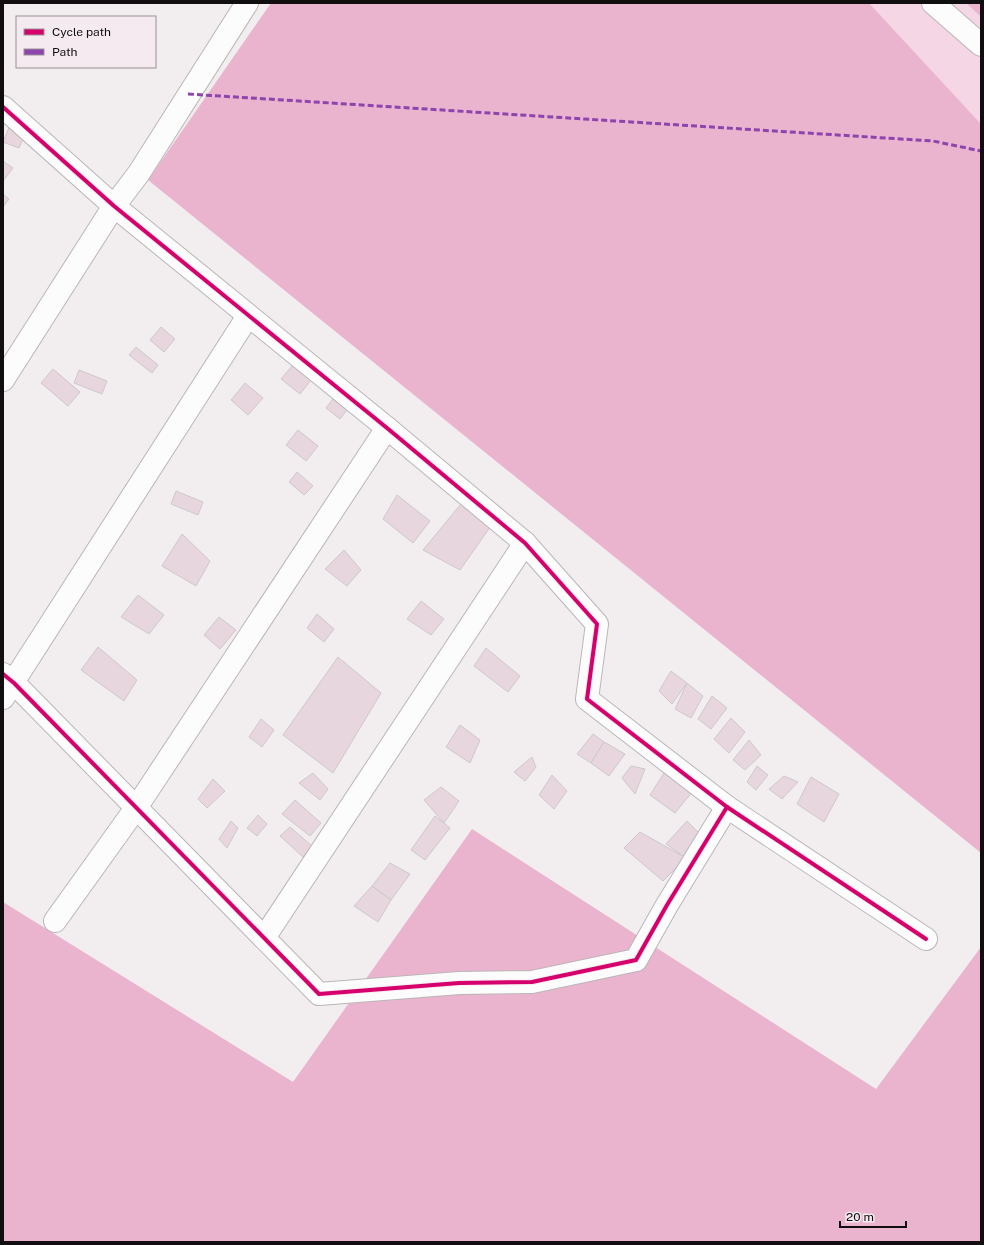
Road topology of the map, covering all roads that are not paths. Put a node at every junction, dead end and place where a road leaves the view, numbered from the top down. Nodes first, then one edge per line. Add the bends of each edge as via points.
1 (247, 3) edge
2 (933, 3) edge
3 (981, 46) edge
4 (3, 107) edge
5 (114, 206) junction
6 (248, 316) junction
7 (3, 380) edge
8 (387, 428) junction
9 (525, 543) junction
10 (7, 685) edge
11 (727, 807) junction
12 (136, 808) junction
13 (55, 921) dead end
14 (264, 938) junction
15 (926, 939) dead end

1 - 5 street via 139,173
2 - 3 street
4 - 5 street
5 - 6 street
5 - 7 street
6 - 8 street
6 - 10 street
8 - 9 street
8 - 12 street
9 - 11 street via 597,624 587,699
9 - 14 street
10 - 12 street
11 - 14 street via 636,960 532,982 459,983 319,994
11 - 15 street
12 - 13 street
12 - 14 street

